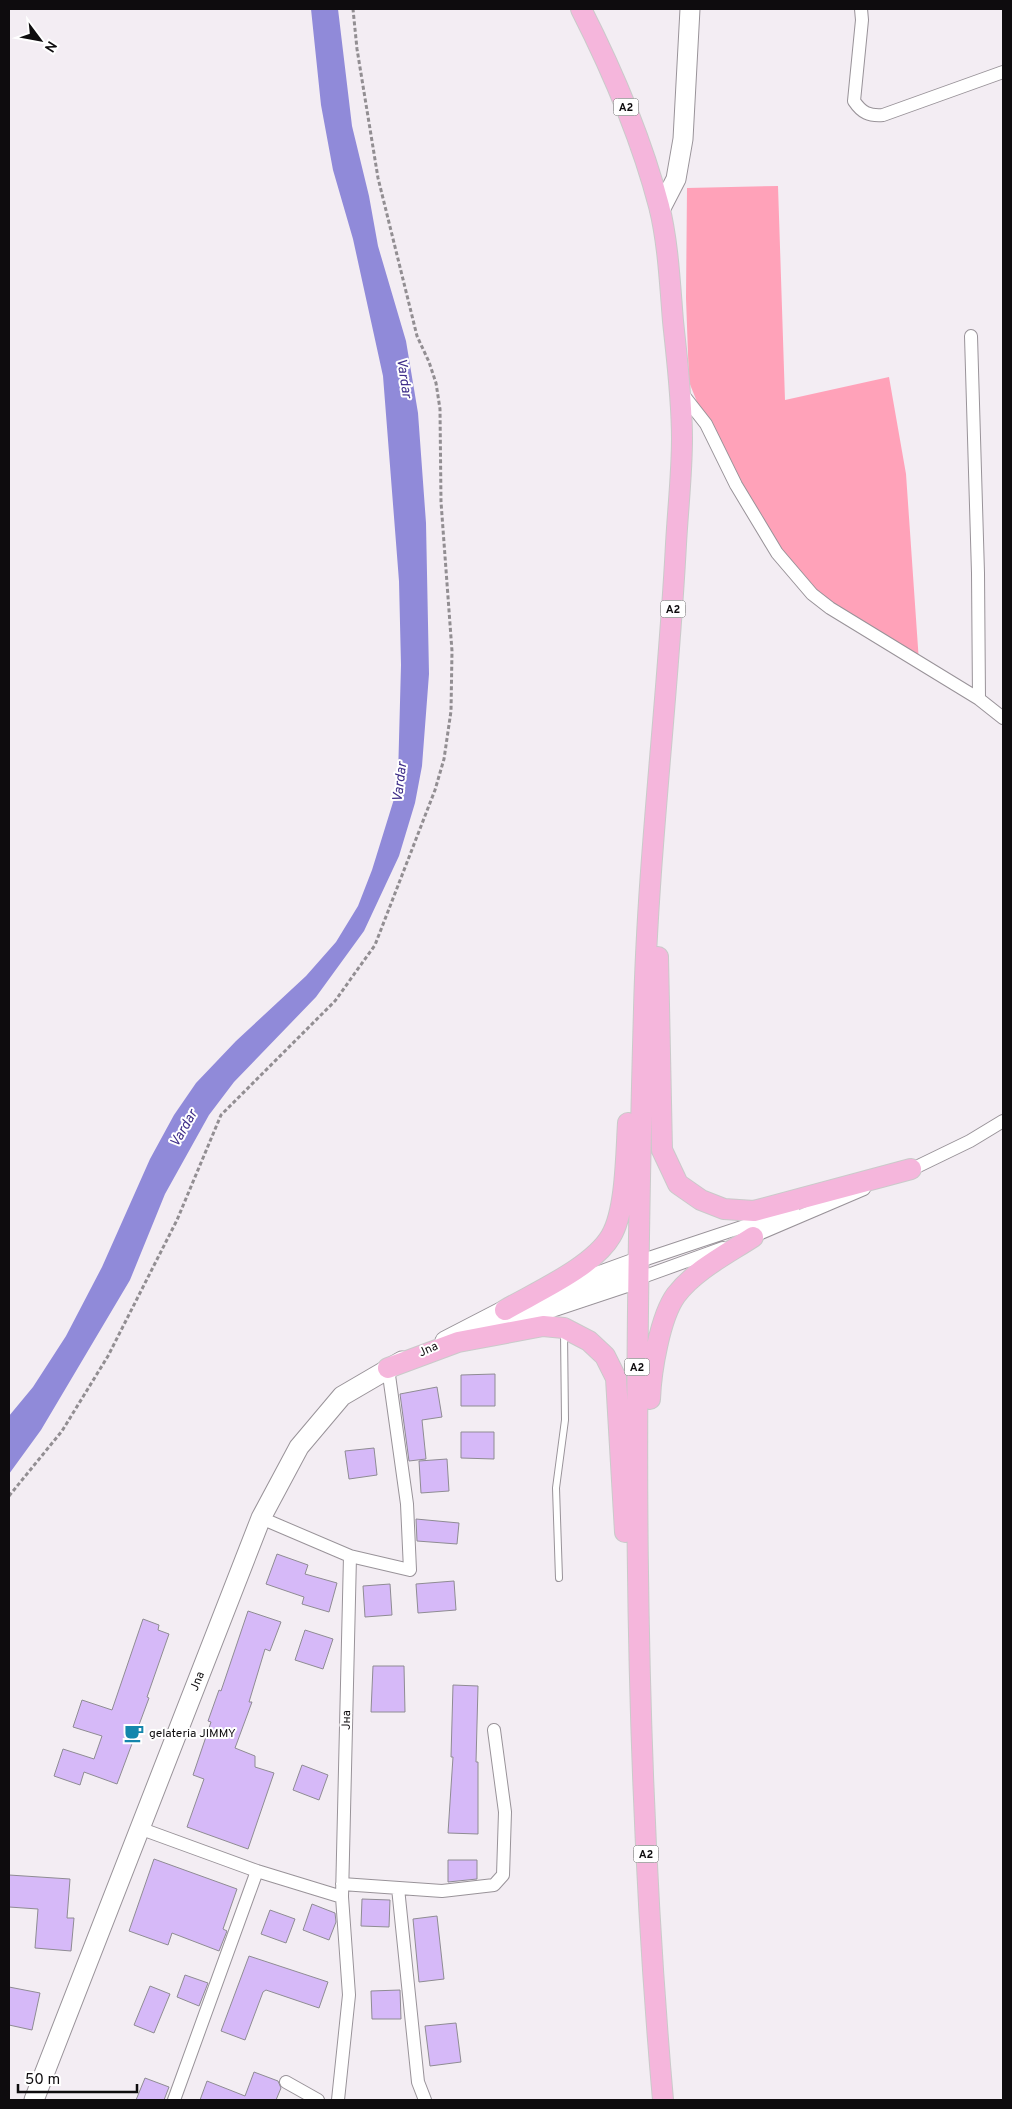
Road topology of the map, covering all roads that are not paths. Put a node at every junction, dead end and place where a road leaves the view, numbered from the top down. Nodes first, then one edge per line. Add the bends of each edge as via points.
1 (581, 9) edge
2 (690, 9) edge
3 (861, 9) edge
4 (1003, 72) edge
5 (660, 210) junction
6 (971, 336) dead end
7 (680, 390) junction
8 (979, 700) junction
9 (1003, 718) edge
10 (655, 826) junction
11 (645, 975) junction
12 (1003, 1121) edge
13 (911, 1169) junction
14 (752, 1237) junction
15 (637, 1271) junction
16 (505, 1310) junction
17 (564, 1328) junction
18 (456, 1336) junction
19 (388, 1368) junction
20 (261, 1518) junction
21 (350, 1556) junction
22 (559, 1578) dead end
23 (638, 1608) junction
24 (494, 1730) dead end
25 (139, 1828) junction
26 (257, 1871) junction
27 (342, 1884) junction
28 (398, 1888) junction
29 (342, 1898) junction
30 (286, 2082) dead end
31 (34, 2100) edge
32 (174, 2100) edge
33 (318, 2100) edge
34 (338, 2100) edge
35 (425, 2100) edge
36 (663, 2100) edge

1 - 5 main road, A2 via 606,57
2 - 5 street via 683,139 676,179
3 - 4 street via 854,101 860,110 871,116 883,116
5 - 7 main road, A2
6 - 8 street
7 - 8 street via 706,424 736,485 777,553 812,594
7 - 10 main road, A2 via 682,440 672,616
8 - 9 street
10 - 11 main road, A2
10 - 13 main road via 662,1150 678,1184 701,1200 724,1209 754,1211
11 - 15 main road, A2
11 - 16 main road via 633,1043 622,1196 611,1236 585,1264
12 - 13 street via 970,1142
13 - 14 street
13 - 15 street
14 - 15 street
14 - 23 main road via 704,1269 676,1296 665,1320 651,1372 646,1529
15 - 16 street
15 - 18 street via 514,1322
15 - 23 main road, A2
16 - 18 street
17 - 19 main road via 543,1326 458,1342
17 - 22 lane via 565,1420 556,1488
17 - 23 main road via 589,1341 600,1351 616,1378 624,1529
18 - 19 street, Jna
19 - 20 street, Jna via 342,1396 299,1447
19 - 21 street via 406,1504 410,1570
20 - 21 street
20 - 25 street, Jna
21 - 27 street, Јна
23 - 36 main road, A2 via 651,1960
24 - 28 street via 505,1812 503,1875 494,1884 442,1891
25 - 26 street
25 - 31 street, Jna
26 - 29 street
26 - 32 street
27 - 28 street
27 - 29 street, Јна
28 - 35 street via 418,2082
29 - 34 street, Јна via 349,1995
30 - 33 street

